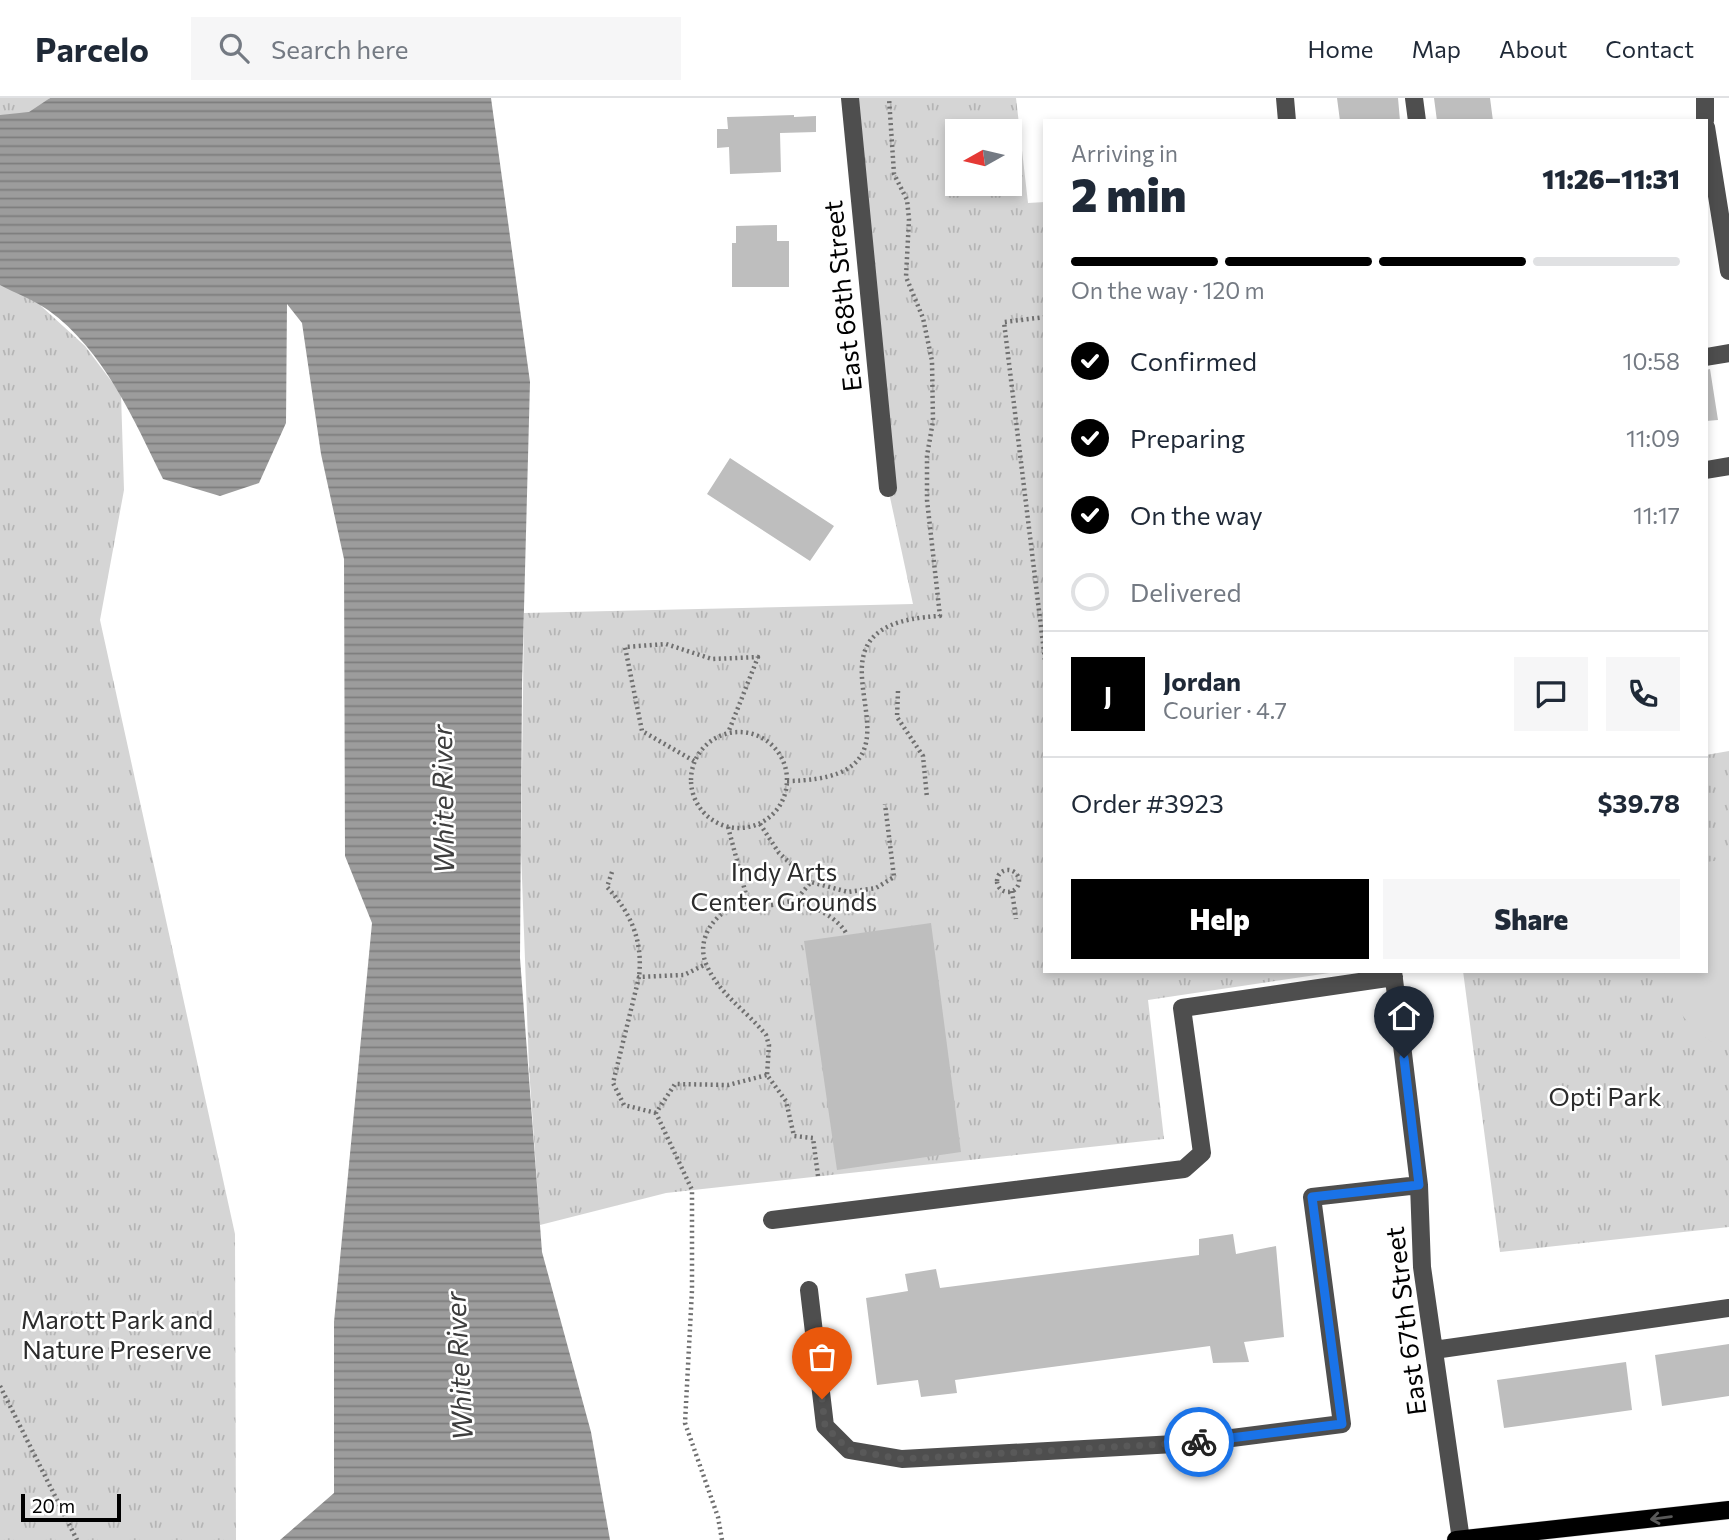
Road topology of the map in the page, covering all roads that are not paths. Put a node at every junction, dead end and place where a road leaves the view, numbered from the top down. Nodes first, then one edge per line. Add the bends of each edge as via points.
1 (850, 98) edge
2 (1284, 98) edge
3 (1415, 98) edge
4 (1705, 98) edge
5 (1287, 119) edge
6 (1418, 119) edge
7 (1705, 119) edge
8 (1708, 151) edge
9 (1712, 198) edge
10 (1729, 271) edge
11 (1729, 353) edge
12 (1708, 357) edge
13 (1729, 466) edge
14 (1708, 470) edge
15 (888, 488) dead end
16 (1393, 974) edge
17 (1419, 1185) junction
18 (772, 1220) dead end
19 (809, 1290) dead end
20 (1729, 1308) edge
21 (1434, 1350) junction
22 (1729, 1510) edge
23 (1459, 1540) edge

1 - 15 street, East 68th Street
2 - 5 street
3 - 6 street
4 - 7 street
8 - 9 street
9 - 10 street
11 - 12 street
13 - 14 street
16 - 17 street, East 67th Street
16 - 18 street via 1182,1008 1202,1153 1184,1169
17 - 19 street via 1312,1197 1342,1424 1193,1443 916,1458 849,1450 825,1426
17 - 21 street, East 67th Street via 1422,1267
20 - 21 street
21 - 23 street, East 67th Street
22 -> 23 main road

